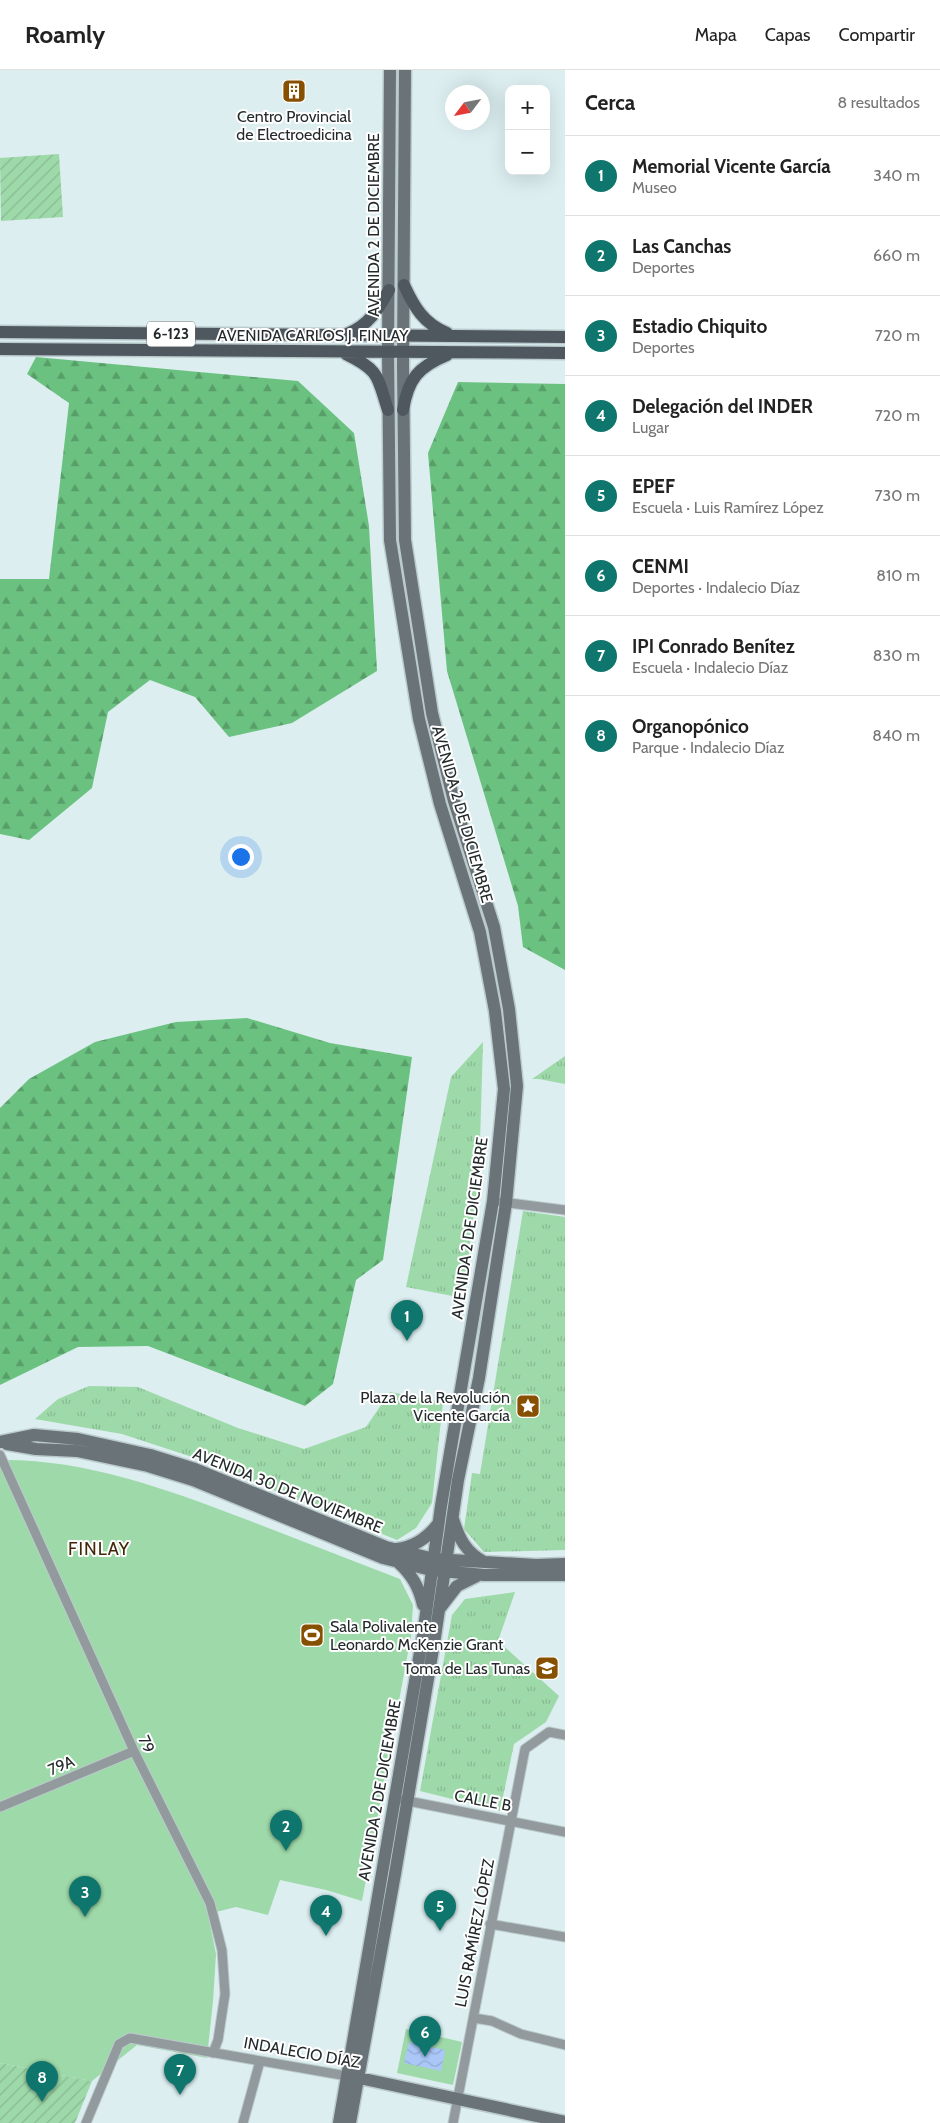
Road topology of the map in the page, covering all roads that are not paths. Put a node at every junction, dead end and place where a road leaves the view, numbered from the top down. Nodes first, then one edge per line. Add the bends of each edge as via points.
1 (390, 70) edge
2 (406, 70) edge
3 (389, 209) junction
4 (405, 210) junction
5 (404, 285) junction
6 (389, 290) junction
7 (0, 332) edge
8 (342, 336) junction
9 (389, 336) junction
10 (404, 336) junction
11 (454, 336) junction
12 (565, 337) edge
13 (0, 349) edge
14 (342, 352) junction
15 (388, 352) junction
16 (404, 352) junction
17 (452, 353) junction
18 (565, 353) edge
19 (388, 410) junction
20 (403, 410) junction
21 (493, 1201) junction
22 (506, 1203) junction
23 (565, 1210) edge
24 (0, 1455) edge
25 (452, 1517) junction
26 (438, 1524) junction
27 (394, 1549) junction
28 (398, 1562) junction
29 (484, 1562) junction
30 (565, 1564) edge
31 (439, 1565) junction
32 (479, 1575) junction
33 (565, 1575) edge
34 (432, 1614) junction
35 (565, 1735) edge
36 (134, 1751) junction
37 (401, 1800) junction
38 (0, 1807) edge
39 (511, 1821) junction
40 (565, 1832) edge
41 (490, 1924) junction
42 (565, 1937) edge
43 (474, 2018) junction
44 (565, 2045) edge
45 (213, 2052) junction
46 (260, 2061) junction
47 (352, 2077) junction
48 (457, 2099) junction
49 (565, 2122) edge
50 (86, 2123) edge
51 (243, 2123) edge
52 (339, 2123) edge
53 (350, 2123) edge
54 (453, 2123) edge

1 - 3 main road, AVENIDA 2 DE DICIEMBRE
2 - 4 main road, AVENIDA 2 DE DICIEMBRE
3 - 4 main road
3 - 6 main road, AVENIDA 2 DE DICIEMBRE
4 - 5 main road, AVENIDA 2 DE DICIEMBRE
5 - 10 main road, AVENIDA 2 DE DICIEMBRE
5 - 11 main road via 417,311 434,328
6 - 8 main road via 365,325
6 - 9 main road, AVENIDA 2 DE DICIEMBRE
7 - 8 main road, AVENIDA CARLOS J. FINLAY / 6-123
8 - 9 main road, AVENIDA CARLOS J. FINLAY / 6-123
9 - 10 main road, AVENIDA CARLOS J. FINLAY / 6-123
9 - 15 main road, AVENIDA 2 DE DICIEMBRE
10 - 11 main road, AVENIDA CARLOS J. FINLAY / 6-123
10 - 16 main road, AVENIDA 2 DE DICIEMBRE
11 - 12 main road, AVENIDA CARLOS J. FINLAY / 6-123
13 - 14 main road, AVENIDA CARLOS J. FINLAY / 6-123
14 - 15 main road, AVENIDA CARLOS J. FINLAY / 6-123
14 - 19 main road via 374,371
15 - 16 main road, AVENIDA CARLOS J. FINLAY / 6-123
15 - 19 main road, AVENIDA 2 DE DICIEMBRE
16 - 17 main road, AVENIDA CARLOS J. FINLAY / 6-123
16 - 20 main road, AVENIDA 2 DE DICIEMBRE
17 - 18 main road, AVENIDA CARLOS J. FINLAY / 6-123
17 - 20 main road via 434,360 415,376 406,392
19 - 21 main road, AVENIDA 2 DE DICIEMBRE via 390,540 419,719 440,804 480,932 495,1010 504,1090
20 - 22 main road, AVENIDA 2 DE DICIEMBRE via 404,540 432,713 454,801 494,927 509,1009 517,1086
21 - 22 street
21 - 26 main road, AVENIDA 2 DE DICIEMBRE
22 - 23 street
22 - 25 main road, AVENIDA 2 DE DICIEMBRE via 479,1378
24 - 36 street, 79
25 - 29 main road via 464,1546
25 - 31 main road, AVENIDA 2 DE DICIEMBRE
26 - 27 main road via 422,1540
26 - 31 main road, AVENIDA 2 DE DICIEMBRE
27 - 28 main road, AVENIDA 30 DE NOVIEMBRE via 196,1469 150,1455 78,1439 34,1435 0,1442 77,1451 148,1466 192,1480
27 - 31 main road, AVENIDA 30 DE NOVIEMBRE
28 - 31 main road, AVENIDA 30 DE NOVIEMBRE
28 - 34 main road via 414,1579
29 - 30 main road, AVENIDA 30 DE NOVIEMBRE
29 - 31 main road, AVENIDA 30 DE NOVIEMBRE
31 - 32 main road, AVENIDA 30 DE NOVIEMBRE
31 - 34 main road, AVENIDA 2 DE DICIEMBRE
32 - 33 main road, AVENIDA 30 DE NOVIEMBRE
32 - 34 main road via 457,1586
34 - 37 main road, AVENIDA 2 DE DICIEMBRE
35 - 39 street, LUIS RAMÍREZ LÓPEZ via 549,1732 524,1749
36 - 38 street, 79A
36 - 45 street, 79 via 210,1903 222,1950 225,1994
37 - 39 street, CALLE B
37 - 47 main road, AVENIDA 2 DE DICIEMBRE
39 - 40 street, CALLE B
39 - 41 street, LUIS RAMÍREZ LÓPEZ
41 - 42 street
41 - 43 street, LUIS RAMÍREZ LÓPEZ
43 - 44 street
43 - 48 street, LUIS RAMÍREZ LÓPEZ
45 - 46 street, INDALECIO DÍAZ
45 - 50 street, INDALECIO DÍAZ via 130,2038 119,2044
46 - 47 street, INDALECIO DÍAZ
46 - 51 street
47 - 48 main road, INDALECIO DÍAZ
47 - 52 main road, AVENIDA 2 DE DICIEMBRE
47 - 53 main road, AVENIDA 2 DE DICIEMBRE
48 - 49 main road, INDALECIO DÍAZ
48 - 54 street, LUIS RAMÍREZ LÓPEZ

